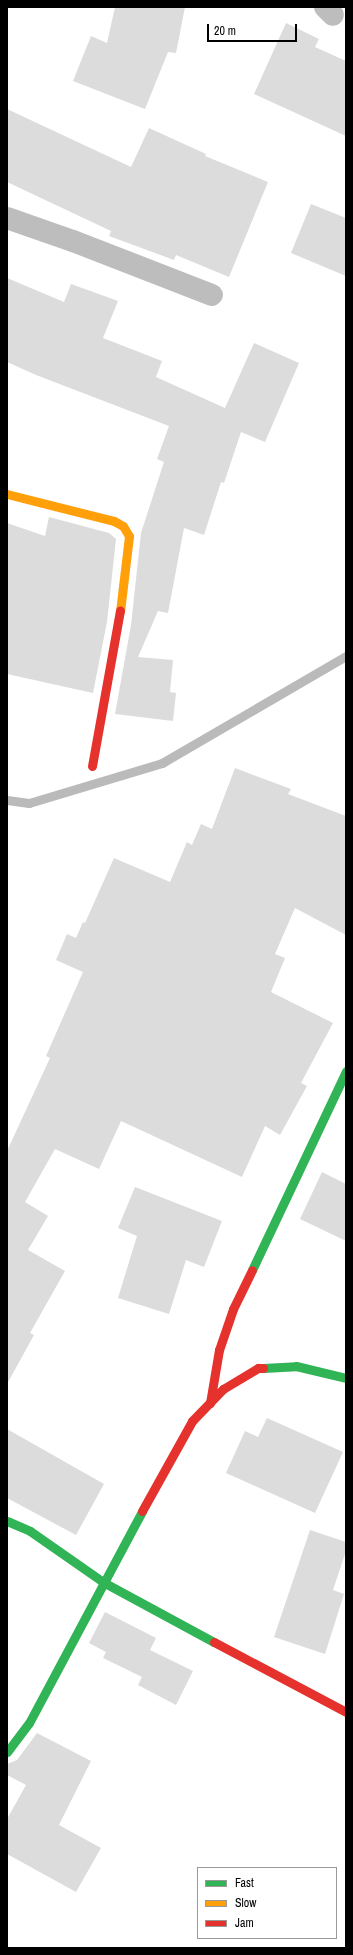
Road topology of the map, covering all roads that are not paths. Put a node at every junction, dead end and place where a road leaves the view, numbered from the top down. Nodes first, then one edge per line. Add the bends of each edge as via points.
1 (7, 218) edge
2 (212, 295) dead end
3 (7, 494) edge
4 (92, 766) dead end
5 (346, 1071) edge
6 (346, 1378) edge
7 (210, 1403) junction
8 (7, 1521) edge
9 (103, 1582) junction
10 (346, 1712) edge
11 (7, 1752) edge

1 - 2 street
3 - 4 street via 114,521 123,526 129,536 119,624
5 - 7 street via 233,1309 219,1350
6 - 7 street via 296,1366 258,1368 223,1388
7 - 9 street via 192,1421
8 - 9 street via 30,1531
9 - 10 street
9 - 11 street via 29,1723

